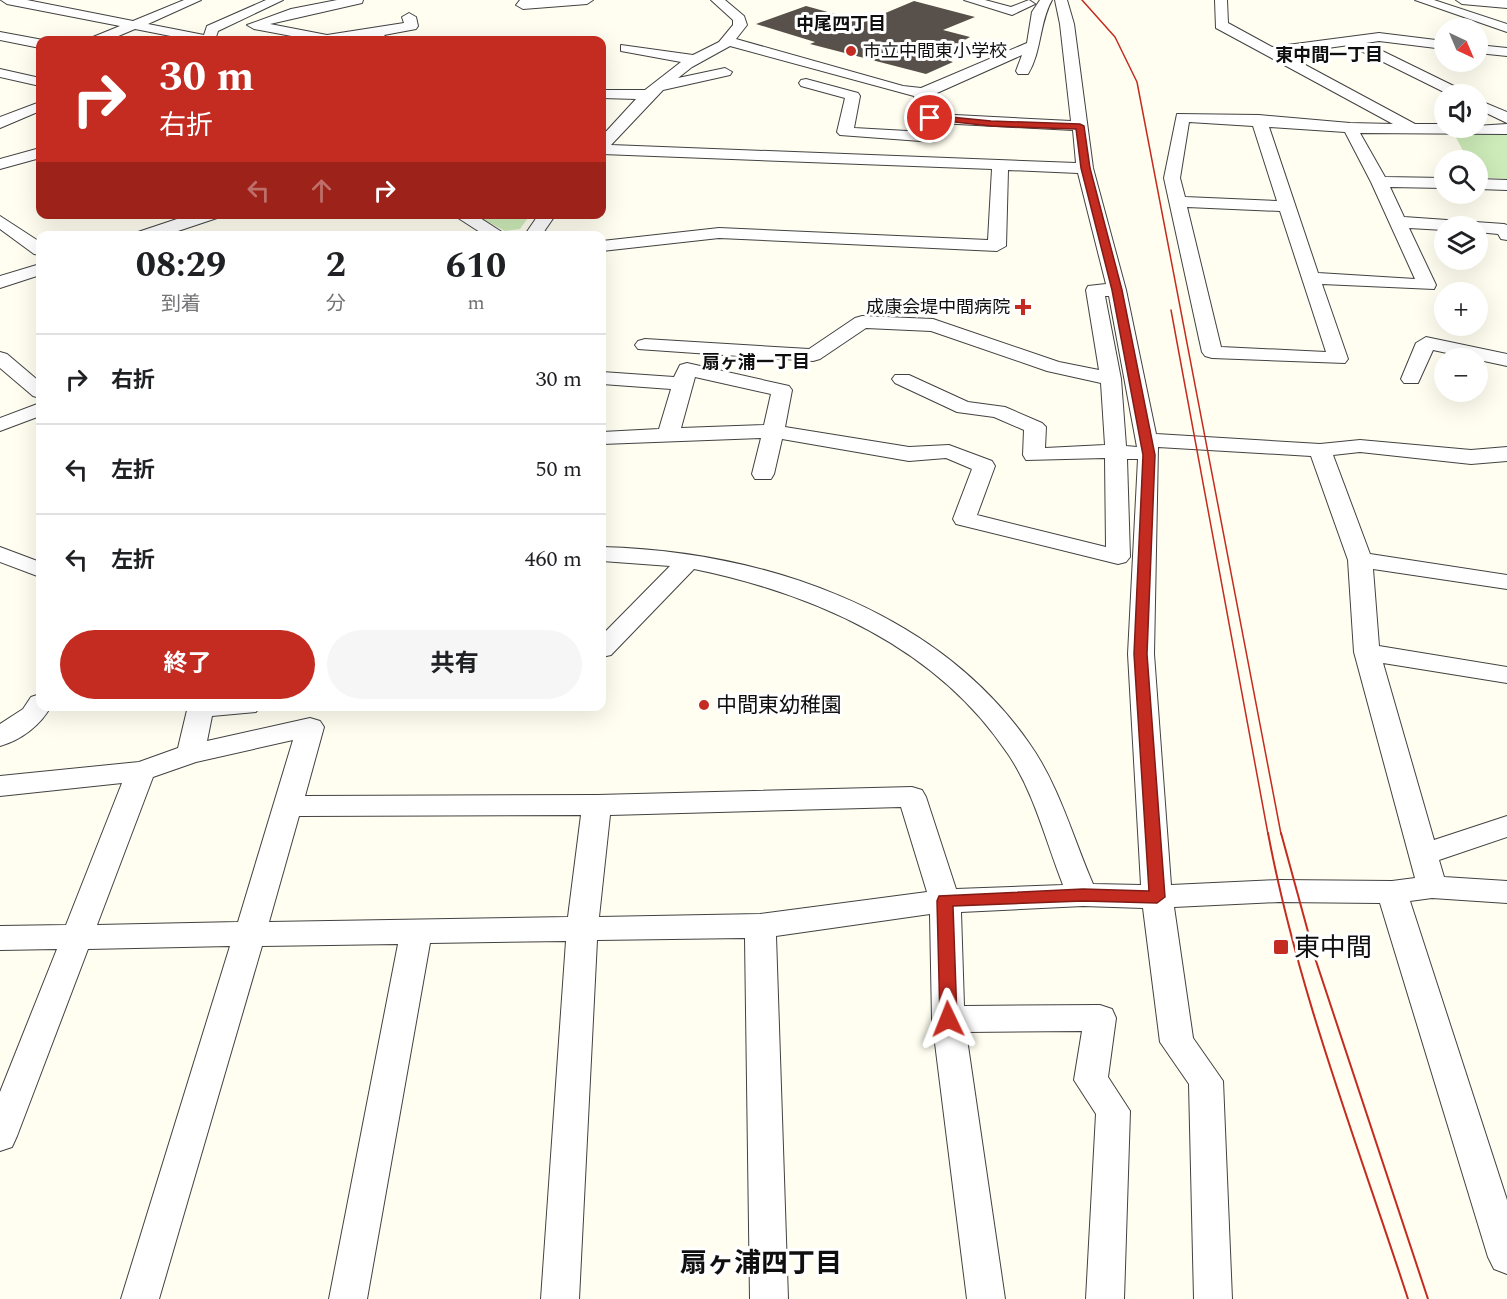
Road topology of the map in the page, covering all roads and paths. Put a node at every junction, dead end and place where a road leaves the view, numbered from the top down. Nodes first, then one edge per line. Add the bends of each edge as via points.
1 (195, 0) edge
2 (277, 0) edge
3 (357, 0) edge
4 (527, 0) edge
5 (587, 0) edge
6 (717, 0) edge
7 (970, 0) edge
8 (1014, 0) edge
9 (1061, 0) edge
10 (1221, 0) edge
11 (1421, 0) edge
12 (1462, 0) edge
13 (36, 2) edge
14 (1039, 3) edge
15 (108, 4) dead end
16 (1507, 4) edge
17 (8, 6) edge
18 (81, 14) junction
19 (409, 17) dead end
20 (136, 25) junction
21 (254, 25) junction
22 (1507, 28) edge
23 (370, 34) junction
24 (0, 36) edge
25 (108, 36) edge
26 (189, 36) edge
27 (209, 36) edge
28 (220, 36) edge
29 (305, 36) edge
30 (354, 36) edge
31 (374, 36) edge
32 (1507, 36) edge
33 (1348, 40) junction
34 (728, 41) junction
35 (36, 43) edge
36 (1434, 44) edge
37 (1034, 45) junction
38 (626, 48) dead end
39 (1488, 50) edge
40 (1272, 51) junction
41 (1505, 52) edge
42 (695, 60) junction
43 (1023, 71) dead end
44 (725, 72) dead end
45 (0, 73) edge
46 (36, 81) edge
47 (806, 83) dead end
48 (1438, 84) edge
49 (652, 91) junction
50 (923, 93) junction
51 (606, 94) edge
52 (36, 108) edge
53 (1488, 109) edge
54 (930, 118) junction
55 (1507, 118) edge
56 (3, 120) edge
57 (1259, 120) junction
58 (36, 125) edge
59 (1080, 126) junction
60 (1350, 128) junction
61 (1414, 129) junction
62 (1507, 129) edge
63 (606, 143) edge
64 (606, 147) edge
65 (36, 154) edge
66 (0, 164) edge
67 (1000, 166) junction
68 (1085, 168) junction
69 (1379, 182) junction
70 (1434, 183) edge
71 (1488, 184) edge
72 (1507, 185) edge
73 (1178, 202) junction
74 (1286, 206) junction
75 (194, 219) edge
76 (468, 219) edge
77 (0, 222) edge
78 (1398, 222) junction
79 (1434, 224) edge
80 (1488, 228) edge
81 (158, 230) edge
82 (491, 231) edge
83 (1507, 236) edge
84 (606, 246) edge
85 (36, 247) edge
86 (36, 270) edge
87 (1311, 278) junction
88 (0, 282) edge
89 (1117, 290) junction
90 (645, 345) dead end
91 (0, 358) edge
92 (1507, 360) edge
93 (606, 378) edge
94 (902, 379) dead end
95 (1111, 379) junction
96 (1411, 379) dead end
97 (681, 384) junction
98 (36, 389) edge
99 (36, 411) edge
100 (0, 425) edge
101 (772, 431) junction
102 (668, 435) junction
103 (606, 438) edge
104 (1147, 447) junction
105 (1320, 450) junction
106 (1116, 451) junction
107 (1507, 454) edge
108 (763, 474) dead end
109 (0, 554) edge
110 (606, 554) edge
111 (1360, 560) junction
112 (688, 561) junction
113 (36, 568) edge
114 (1507, 582) edge
115 (606, 645) edge
116 (1367, 652) junction
117 (1507, 675) edge
118 (36, 710) edge
119 (199, 711) edge
120 (0, 737) edge
121 (191, 754) junction
122 (141, 771) junction
123 (0, 786) edge
124 (597, 805) junction
125 (288, 806) junction
126 (1507, 826) edge
127 (1422, 855) junction
128 (1432, 887) junction
129 (1392, 892) junction
130 (1507, 892) edge
131 (1083, 895) junction
132 (1157, 897) junction
133 (945, 901) junction
134 (759, 926) junction
135 (582, 928) junction
136 (250, 933) junction
137 (416, 933) junction
138 (78, 936) junction
139 (0, 938) edge
140 (948, 1019) junction
141 (0, 1136) edge
142 (1496, 1197) edge
143 (1507, 1257) edge
144 (140, 1299) edge
145 (348, 1299) edge
146 (560, 1299) edge
147 (769, 1299) edge
148 (986, 1299) edge
149 (1106, 1299) edge
150 (1213, 1299) edge

1 - 20 street
2 - 27 street via 212,29
3 - 21 street
4 - 5 street via 523,5 569,7
6 - 34 street via 739,19 740,25
7 - 14 street via 1012,11
8 - 14 street
9 - 59 street via 1068,24
10 - 40 street via 1221,25
11 - 22 street
12 - 16 street
13 - 17 street
13 - 18 street
14 - 37 street
15 - 18 street
18 - 20 street
19 - 23 street via 411,26
20 - 25 street
20 - 26 street
21 - 28 street
21 - 29 street
23 - 30 street
23 - 31 street
24 - 35 street
32 - 41 street
33 - 36 street via 1378,37
33 - 40 street
33 - 48 street
34 - 42 street
34 - 50 street
37 - 43 street
37 - 50 street
38 - 42 street
39 - 41 street
40 - 61 street
42 - 49 street
44 - 49 street
45 - 46 street
47 - 54 street via 853,96 845,132 934,137
49 - 51 street
49 - 63 street
50 - 54 street via 921,97
52 - 56 street
53 - 55 street
54 - 59 street
56 - 58 street
57 - 60 street
57 - 73 street via 1182,117 1172,178
57 - 74 street
59 - 68 street
60 - 61 street
60 - 69 street
61 - 62 street
64 - 67 street
65 - 66 street
67 - 68 street
67 - 84 street via 997,246 719,233
68 - 89 street
69 - 70 street
69 - 78 street
71 - 72 street
73 - 74 street
73 - 87 street via 1212,352 1338,359
74 - 87 street
75 - 81 street
76 - 82 street
77 - 85 street
78 - 79 street
78 - 87 street via 1427,285
80 - 83 street via 1504,229
86 - 88 street
89 - 95 street via 1095,290
89 - 104 street
90 - 95 street via 813,355 862,322 933,325 1054,367
91 - 98 street
92 - 96 street via 1426,343
93 - 97 street
94 - 106 street via 964,408 998,411 1035,427 1034,455
95 - 106 street
97 - 101 street via 687,369 782,390
97 - 102 street
99 - 100 street
101 - 102 street
101 - 106 street via 909,454 950,451 984,466 964,519 1118,557
101 - 108 street
102 - 103 street
104 - 105 street
104 - 106 street
104 - 132 street via 1141,654
105 - 107 street via 1360,446 1471,457
105 - 111 street
109 - 113 street
110 - 112 street
111 - 114 street
111 - 116 street
112 - 115 street
112 - 131 street via 732,568 802,590 882,627 940,664 973,692 1023,755
116 - 117 street
116 - 127 street
118 - 120 street
119 - 121 street
121 - 122 street
121 - 125 street via 310,727
122 - 123 street
122 - 138 street
124 - 125 street
124 - 133 street via 912,797
124 - 135 street
125 - 136 street
126 - 127 street
127 - 128 street
128 - 129 street
128 - 130 street
129 - 132 street via 1280,891
129 - 142 street
131 - 132 street
131 - 133 street
132 - 150 street via 1177,1042 1206,1081
133 - 134 street
133 - 140 street
134 - 135 street
134 - 147 street
135 - 137 street
135 - 146 street
136 - 137 street
136 - 138 street
136 - 144 street
137 - 145 street
138 - 139 street
138 - 141 street
140 - 148 street
140 - 149 street via 1100,1018 1091,1080 1113,1111
142 - 143 street

